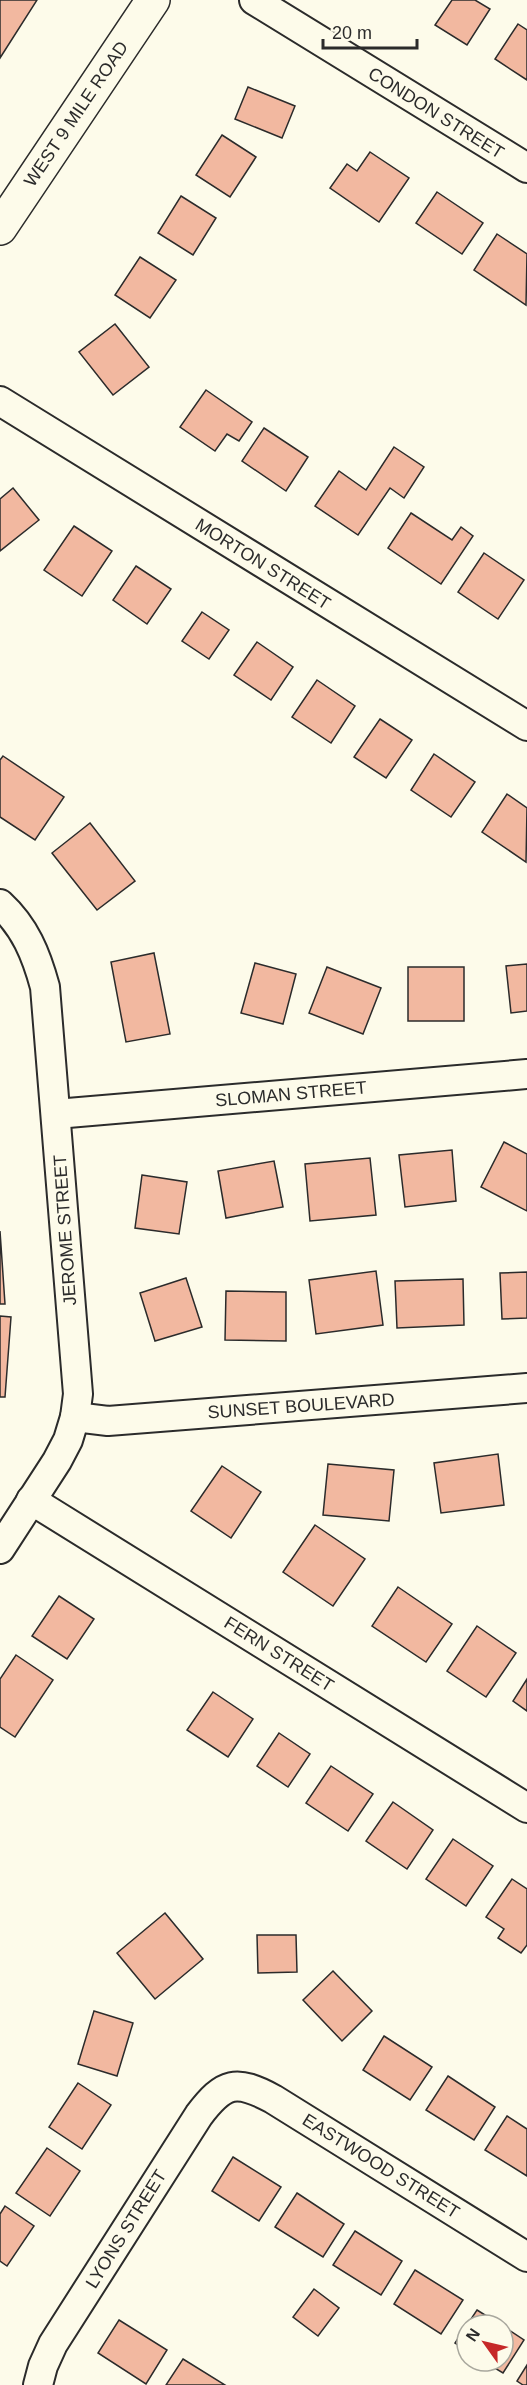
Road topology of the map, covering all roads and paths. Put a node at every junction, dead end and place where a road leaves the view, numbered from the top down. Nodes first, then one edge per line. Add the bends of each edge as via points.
1 (153, 0) edge
2 (254, 0) edge
3 (527, 168) edge
4 (0, 228) edge
5 (0, 401) edge
6 (527, 726) edge
7 (0, 904) edge
8 (527, 1074) edge
9 (56, 1114) junction
10 (527, 1388) edge
11 (75, 1418) junction
12 (31, 1500) junction
13 (0, 1549) edge
14 (527, 1808) edge
15 (231, 2085) joint
16 (527, 2257) edge
17 (38, 2385) edge

1 - 4 main road, WEST 9 MILE ROAD
2 - 3 street, CONDON STREET
5 - 6 street, MORTON STREET
7 - 9 street, JEROME STREET via 20,924 36,953 45,987
8 - 9 street, SLOMAN STREET
9 - 11 street, JEROME STREET via 78,1394
10 - 11 street, SUNSET BOULEVARD via 108,1421
11 - 12 street, JEROME STREET via 57,1461
12 - 13 street, JEROME STREET
12 - 14 street, FERN STREET
15 - 16 street, EASTWOOD STREET via 244,2085 273,2098
15 - 17 street, LYONS STREET via 199,2115 53,2344

